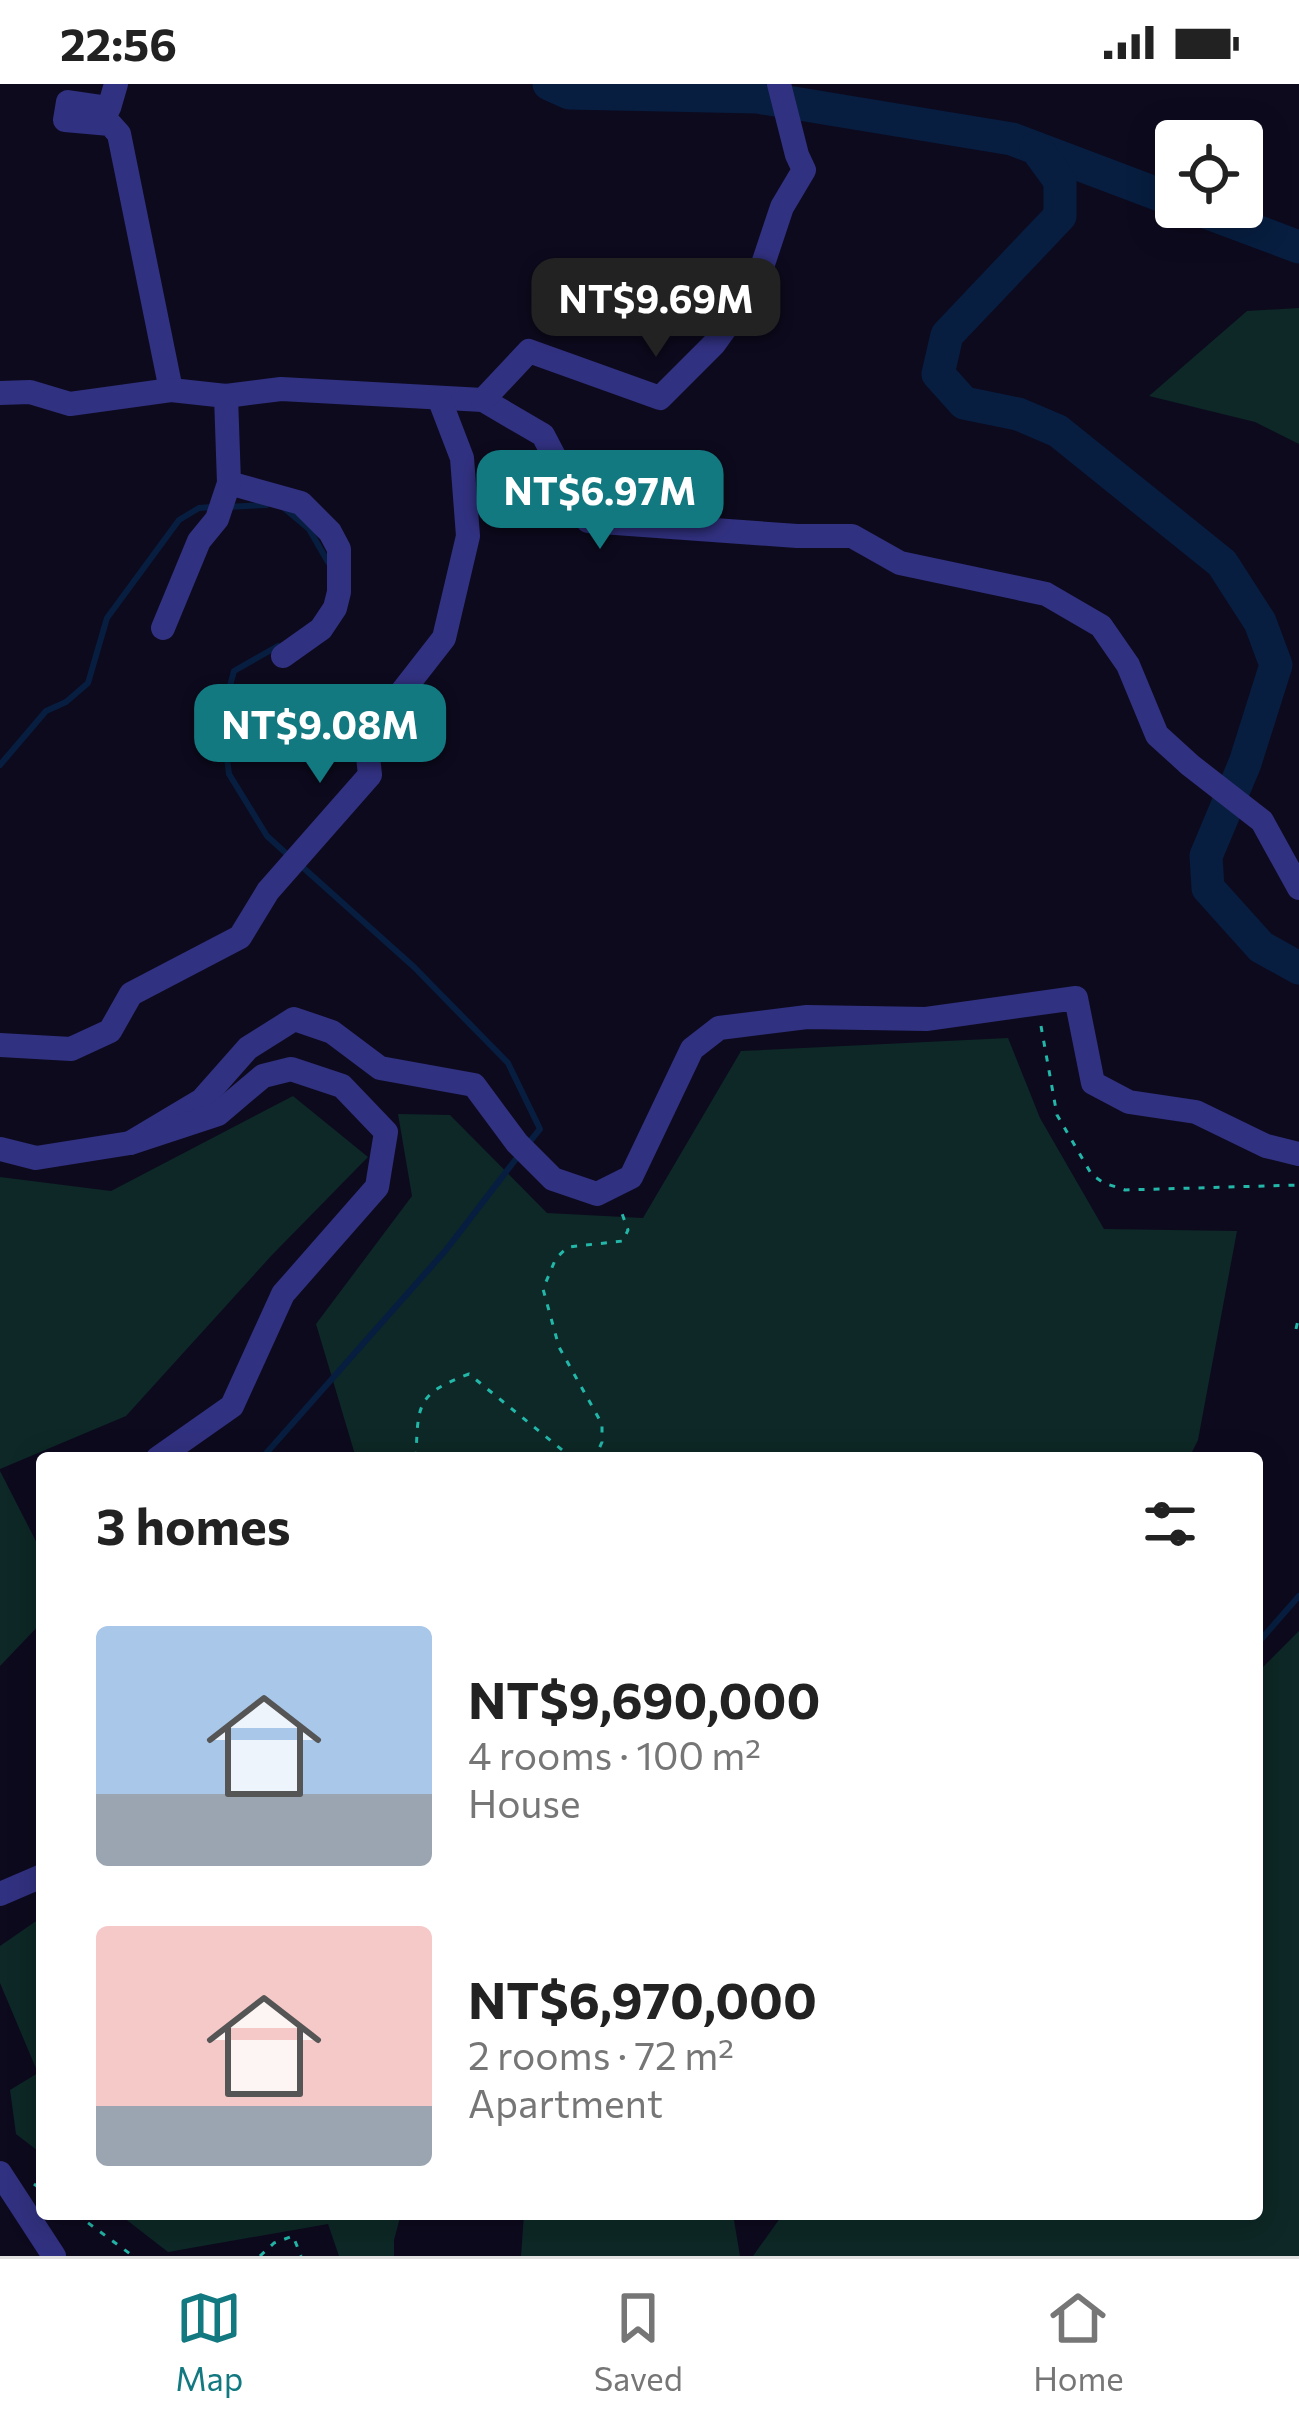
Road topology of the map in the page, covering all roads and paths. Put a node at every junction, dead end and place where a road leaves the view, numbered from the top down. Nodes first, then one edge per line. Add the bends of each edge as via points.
1 (116, 84) edge
2 (779, 84) edge
3 (171, 390) junction
4 (0, 393) edge
5 (226, 396) junction
6 (439, 398) junction
7 (483, 400) junction
8 (229, 483) junction
9 (163, 628) dead end
10 (283, 656) dead end
11 (1299, 888) edge
12 (1037, 1004) junction
13 (0, 1045) edge
14 (130, 1143) junction
15 (0, 1148) edge
16 (1299, 1154) edge
17 (1299, 1185) edge
18 (610, 1187) junction
19 (1299, 1316) edge
20 (1297, 1329) edge
21 (167, 1452) edge
22 (416, 1452) edge
23 (565, 1452) edge
24 (598, 1452) edge
25 (36, 1879) edge
26 (0, 1894) edge
27 (0, 2173) edge
28 (84, 2220) edge
29 (54, 2256) edge
30 (134, 2256) edge
31 (260, 2256) edge
32 (301, 2256) edge

1 - 3 street via 109,108 68,102 65,119 110,124 119,134
2 - 7 street via 804,170 782,207 756,285 714,344 660,398 529,351
3 - 4 street via 70,404
3 - 5 street
5 - 6 street via 281,389
5 - 8 street
6 - 7 street
6 - 13 street via 462,458 468,536 444,638 366,738 370,776 268,891 240,937 131,994 110,1031 70,1049
7 - 11 street via 543,435 588,521 852,536 900,562 1046,594 1101,626 1128,665 1157,735 1262,821
8 - 9 street
8 - 10 street via 301,503 339,550 335,608
12 - 16 street via 1076,998 1093,1083 1129,1102 1196,1112
12 - 17 path via 1057,1114 1104,1183 1125,1190
12 - 18 street via 926,1019 807,1016 718,1028 692,1049 631,1177
14 - 15 street via 35,1158
14 - 18 street via 202,1100 248,1048 294,1019 332,1032 380,1068 474,1085 553,1180 597,1194
14 - 21 street via 218,1114 263,1076 291,1069 342,1086 386,1132 376,1187 283,1294 232,1406
18 - 24 path via 628,1230 623,1241 568,1247 543,1289 559,1347 602,1424
19 - 20 path
22 - 23 path via 418,1413 434,1388 470,1374
25 - 26 street
27 - 29 street
28 - 30 path
31 - 32 path via 293,2236

